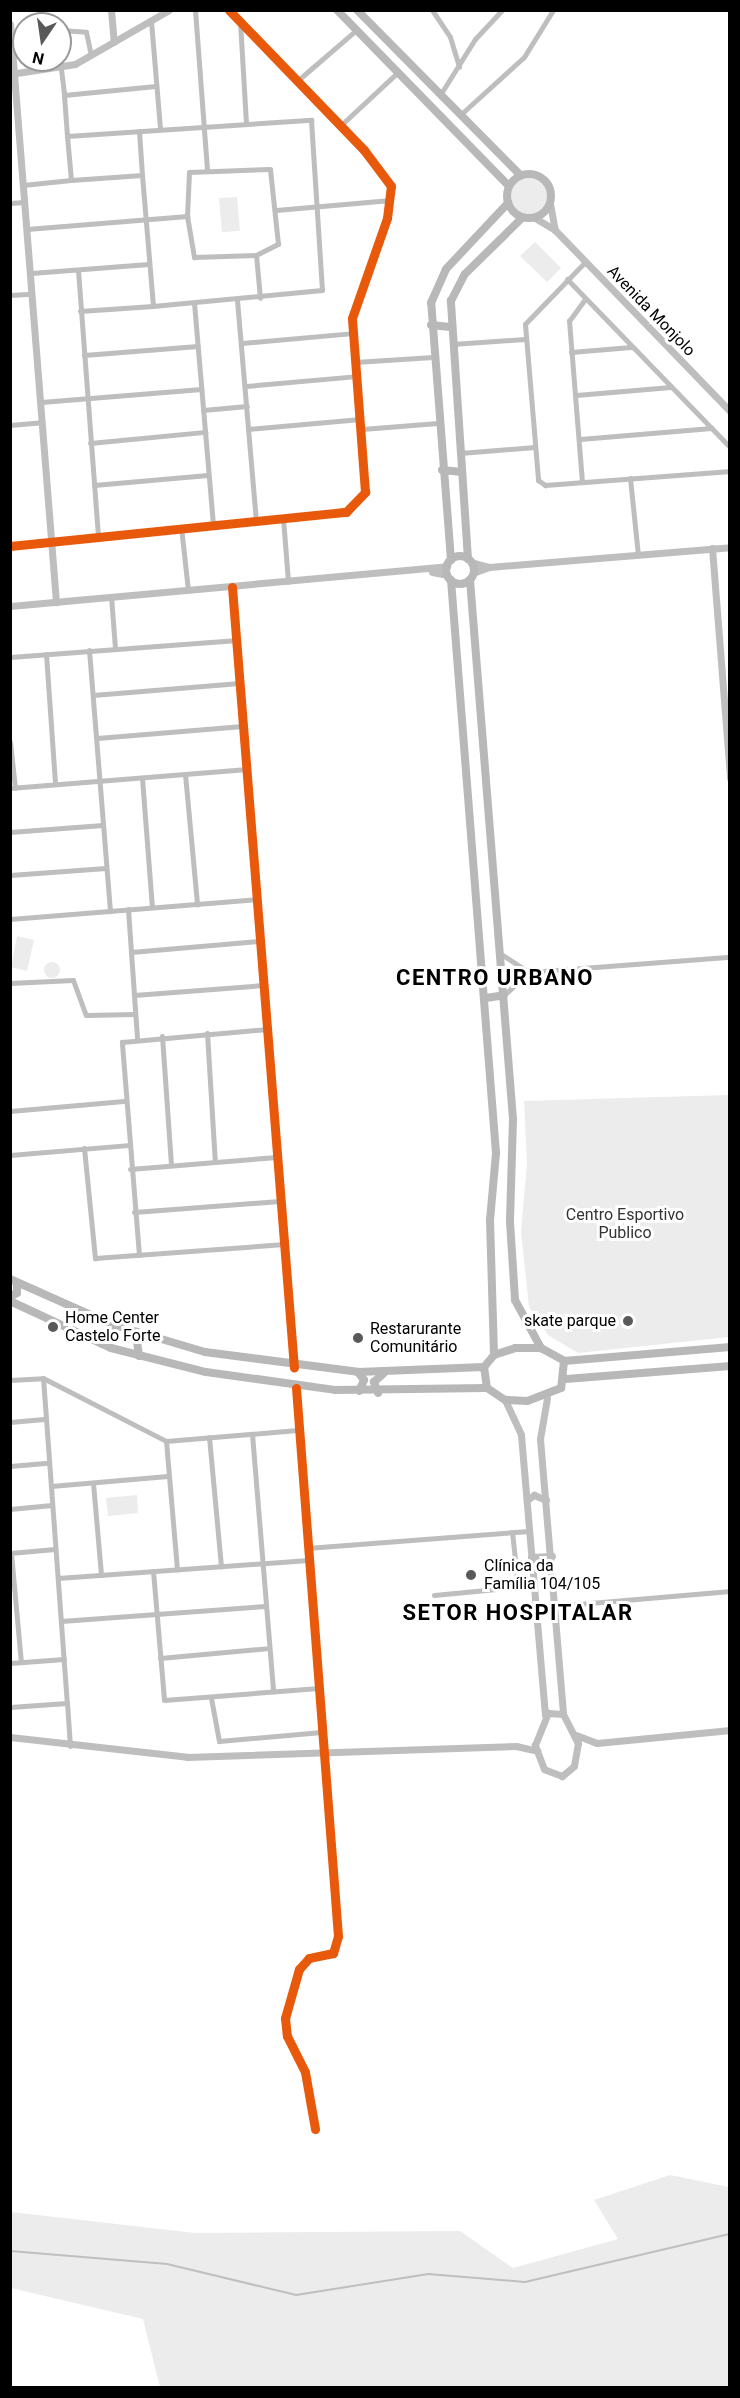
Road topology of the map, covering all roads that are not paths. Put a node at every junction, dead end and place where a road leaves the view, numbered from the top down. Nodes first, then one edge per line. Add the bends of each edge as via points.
1 (111, 10) edge
2 (169, 10) edge
3 (195, 10) edge
4 (230, 10) edge
5 (337, 10) edge
6 (357, 10) edge
7 (432, 10) edge
8 (502, 10) edge
9 (553, 10) edge
10 (363, 17) junction
11 (151, 21) junction
12 (240, 21) junction
13 (10, 24) edge
14 (354, 28) junction
15 (11, 30) edge
16 (72, 31) edge
17 (114, 42) junction
18 (91, 55) junction
19 (72, 64) edge
20 (459, 68) junction
21 (32, 72) edge
22 (61, 72) edge
23 (398, 72) junction
24 (12, 74) edge
25 (297, 81) junction
26 (156, 87) junction
27 (64, 95) junction
28 (442, 97) junction
29 (433, 109) junction
30 (460, 115) junction
31 (246, 123) junction
32 (341, 125) junction
33 (203, 126) junction
34 (160, 129) junction
35 (139, 131) junction
36 (67, 136) junction
37 (207, 170) junction
38 (142, 175) junction
39 (520, 176) junction
40 (71, 180) junction
41 (23, 185) junction
42 (509, 186) junction
43 (391, 200) junction
44 (24, 202) junction
45 (508, 202) junction
46 (10, 203) edge
47 (550, 203) junction
48 (319, 206) junction
49 (276, 210) junction
50 (187, 216) junction
51 (523, 217) junction
52 (535, 218) junction
53 (145, 219) junction
54 (27, 229) junction
55 (555, 230) junction
56 (256, 255) junction
57 (585, 262) junction
58 (149, 264) junction
59 (78, 270) junction
60 (31, 273) junction
61 (567, 279) junction
62 (32, 294) junction
63 (10, 295) edge
64 (260, 298) junction
65 (585, 299) junction
66 (237, 300) junction
67 (194, 303) junction
68 (153, 306) junction
69 (80, 311) junction
70 (431, 325) junction
71 (450, 327) junction
72 (353, 333) junction
73 (525, 339) junction
74 (242, 343) junction
75 (452, 344) junction
76 (198, 346) junction
77 (631, 346) junction
78 (571, 352) junction
79 (84, 355) junction
80 (433, 357) junction
81 (355, 362) junction
82 (357, 376) junction
83 (246, 386) junction
84 (671, 387) junction
85 (201, 389) junction
86 (576, 395) junction
87 (87, 398) junction
88 (41, 402) junction
89 (247, 406) junction
90 (203, 410) junction
91 (729, 411) edge
92 (360, 419) junction
93 (42, 422) junction
94 (438, 423) junction
95 (10, 425) edge
96 (712, 428) junction
97 (248, 429) junction
98 (362, 429) junction
99 (205, 432) junction
100 (580, 439) junction
101 (90, 443) junction
102 (535, 447) junction
103 (729, 447) edge
104 (460, 453) junction
105 (442, 470) junction
106 (729, 471) edge
107 (462, 472) junction
108 (208, 476) junction
109 (630, 478) junction
110 (582, 482) junction
111 (94, 485) junction
112 (283, 518) junction
113 (256, 520) junction
114 (213, 524) junction
115 (181, 527) junction
116 (98, 539) junction
117 (51, 543) junction
118 (10, 546) edge
119 (729, 547) edge
120 (712, 548) junction
121 (638, 555) junction
122 (470, 560) junction
123 (449, 563) junction
124 (489, 567) junction
125 (430, 572) junction
126 (471, 577) junction
127 (449, 578) junction
128 (288, 582) junction
129 (232, 587) junction
130 (188, 590) junction
131 (111, 596) junction
132 (56, 602) junction
133 (10, 606) edge
134 (237, 640) junction
135 (115, 648) junction
136 (89, 650) junction
137 (46, 654) junction
138 (10, 657) edge
139 (240, 683) junction
140 (726, 684) edge
141 (93, 695) junction
142 (243, 726) junction
143 (97, 738) junction
144 (10, 742) edge
145 (247, 769) junction
146 (185, 774) junction
147 (142, 778) junction
148 (729, 778) edge
149 (100, 780) junction
150 (55, 784) junction
151 (13, 788) edge
152 (103, 825) junction
153 (10, 832) edge
154 (106, 868) junction
155 (10, 875) edge
156 (256, 899) junction
157 (197, 904) junction
158 (152, 907) junction
159 (128, 909) junction
160 (110, 911) junction
161 (10, 919) edge
162 (260, 941) junction
163 (131, 952) junction
164 (501, 953) junction
165 (482, 954) junction
166 (729, 957) edge
167 (530, 972) junction
168 (10, 983) edge
169 (263, 985) junction
170 (504, 994) junction
171 (134, 995) junction
172 (486, 998) junction
173 (135, 1014) junction
174 (267, 1029) junction
175 (207, 1033) junction
176 (162, 1036) junction
177 (137, 1038) junction
178 (124, 1101) junction
179 (10, 1111) edge
180 (128, 1145) junction
181 (84, 1148) junction
182 (10, 1155) edge
183 (277, 1157) junction
184 (215, 1162) junction
185 (171, 1165) junction
186 (130, 1169) junction
187 (280, 1201) junction
188 (134, 1212) junction
189 (284, 1244) junction
190 (138, 1255) junction
191 (14, 1281) edge
192 (10, 1299) edge
193 (111, 1324) junction
194 (147, 1336) junction
195 (101, 1344) junction
196 (729, 1347) edge
197 (541, 1348) junction
198 (494, 1355) junction
199 (139, 1356) junction
200 (564, 1361) junction
201 (729, 1366) edge
202 (484, 1367) junction
203 (294, 1368) junction
204 (358, 1372) junction
205 (384, 1373) junction
206 (43, 1378) junction
207 (566, 1379) junction
208 (10, 1380) edge
209 (296, 1388) junction
210 (487, 1388) junction
211 (359, 1391) junction
212 (378, 1393) junction
213 (547, 1398) junction
214 (505, 1400) junction
215 (44, 1419) junction
216 (10, 1422) edge
217 (298, 1430) junction
218 (252, 1434) junction
219 (209, 1437) junction
220 (166, 1441) junction
221 (48, 1463) junction
222 (10, 1466) edge
223 (168, 1476) junction
224 (93, 1483) junction
225 (51, 1486) junction
226 (527, 1500) junction
227 (546, 1500) junction
228 (52, 1505) junction
229 (10, 1509) edge
230 (529, 1531) junction
231 (512, 1532) junction
232 (307, 1548) junction
233 (55, 1550) junction
234 (11, 1553) edge
235 (552, 1556) junction
236 (531, 1557) junction
237 (308, 1560) junction
238 (262, 1563) junction
239 (221, 1566) junction
240 (177, 1570) junction
241 (153, 1571) junction
242 (101, 1575) junction
243 (58, 1578) junction
244 (729, 1591) edge
245 (434, 1595) dead end
246 (265, 1606) junction
247 (555, 1606) junction
248 (156, 1614) junction
249 (61, 1622) junction
250 (269, 1648) junction
251 (160, 1658) junction
252 (64, 1659) junction
253 (21, 1662) junction
254 (10, 1663) edge
255 (319, 1688) junction
256 (273, 1691) junction
257 (211, 1698) junction
258 (67, 1703) junction
259 (10, 1707) edge
260 (545, 1714) junction
261 (563, 1714) junction
262 (729, 1730) edge
263 (322, 1732) junction
264 (576, 1735) junction
265 (10, 1737) edge
266 (535, 1740) junction
267 (597, 1743) junction
268 (516, 1746) junction
269 (70, 1747) junction
270 (537, 1751) junction
271 (324, 1752) junction
272 (577, 1755) junction
273 (315, 2128) dead end

1 - 17 street
2 - 11 street
3 - 33 street
4 - 12 street
5 - 14 main road
6 - 10 main road
7 - 20 street via 453,44
8 - 20 street via 474,39
9 - 30 street via 524,57
10 - 14 main road
10 - 28 main road
11 - 17 street
11 - 26 street
12 - 25 street
12 - 31 street
13 - 15 street
14 - 23 main road
14 - 25 street
15 - 24 street
16 - 18 street via 86,32
17 - 18 street
18 - 19 street
20 - 28 street
21 - 24 street
22 - 27 street
23 - 29 main road
23 - 32 street
24 - 41 street
25 - 32 street
26 - 27 street
26 - 34 street
27 - 36 street
28 - 29 main road
28 - 30 main road
29 - 42 main road
30 - 39 main road
31 - 33 street
31 - 48 street via 311,120
32 - 43 street via 384,172
33 - 34 street
33 - 37 street
34 - 35 street
35 - 36 street
35 - 38 street
36 - 40 street
37 - 49 street via 268,168
37 - 50 street via 185,176
38 - 40 street
38 - 53 street
39 - 42 main road
39 - 47 main road via 544,180
40 - 41 street
41 - 44 street
42 - 45 main road
43 - 48 street
43 - 72 street via 355,301
44 - 46 street
44 - 54 street
45 - 51 main road
45 - 70 main road via 446,269 434,294
47 - 52 main road
47 - 55 street
48 - 49 street
48 - 64 street via 322,290
49 - 56 street via 277,247
50 - 53 street
50 - 56 street via 194,257
51 - 52 main road
51 - 71 main road via 465,274 451,301
52 - 55 street, Avenida Monjolo
53 - 54 street
53 - 58 street
54 - 60 street
55 - 57 street, Avenida Monjolo
56 - 64 street
57 - 61 street
57 - 91 street, Avenida Monjolo
58 - 59 street
58 - 68 street
59 - 60 street
59 - 69 street
60 - 62 street
61 - 65 street
61 - 73 street via 529,316
62 - 63 street
62 - 88 street
64 - 66 street
65 - 77 street
65 - 78 street via 570,317
66 - 67 street
66 - 74 street
67 - 68 street
67 - 76 street
68 - 69 street
69 - 79 street
70 - 71 main road
70 - 80 main road
71 - 75 main road
72 - 74 street
72 - 81 street
73 - 75 street
73 - 102 street
74 - 83 street
75 - 104 main road
76 - 79 street
76 - 85 street
77 - 78 street
77 - 84 street
78 - 86 street
79 - 87 street
80 - 81 street
80 - 94 main road
81 - 82 street
82 - 83 street
82 - 92 street
83 - 89 street
84 - 86 street
84 - 96 street
85 - 87 street
85 - 90 street
86 - 100 street
87 - 88 street
87 - 101 street
88 - 93 street
89 - 90 street
89 - 97 street
90 - 99 street
92 - 97 street
92 - 98 street
93 - 95 street
93 - 117 street
94 - 98 street
94 - 105 main road
96 - 100 street
96 - 103 street
97 - 113 street
98 - 112 street via 365,492 358,504 346,512
99 - 101 street
99 - 108 street
100 - 110 street
101 - 111 street
102 - 104 street
102 - 110 street via 540,483
104 - 107 main road
105 - 107 main road
105 - 123 main road
106 - 109 street
107 - 122 main road
108 - 111 street
108 - 114 street
109 - 110 street
109 - 121 street
111 - 116 street
112 - 113 street
112 - 128 street
113 - 114 street
114 - 115 street
115 - 116 street
115 - 130 street
116 - 117 street
117 - 118 street
117 - 132 street
119 - 120 street
120 - 121 street
120 - 140 street
121 - 124 street
122 - 123 main road
122 - 124 street
122 - 126 main road
123 - 125 street
123 - 127 main road
124 - 126 street
125 - 127 street
125 - 128 street
126 - 127 main road
126 - 164 main road
127 - 165 main road
128 - 129 street
129 - 130 street
129 - 134 street
130 - 131 street
131 - 132 street
131 - 135 street
132 - 133 street
134 - 135 street
134 - 139 street
135 - 136 street
136 - 137 street
136 - 141 street
137 - 138 street
137 - 150 street
139 - 141 street
139 - 142 street
140 - 148 street
141 - 143 street
142 - 143 street
142 - 145 street
143 - 149 street
144 - 151 street
145 - 146 street
145 - 156 street
146 - 147 street
146 - 157 street
147 - 149 street
147 - 158 street
149 - 150 street
149 - 152 street
150 - 151 street
152 - 153 street
152 - 154 street
154 - 155 street
154 - 160 street
156 - 157 street
156 - 162 street
157 - 158 street
158 - 159 street
159 - 160 street
159 - 163 street
160 - 161 street
162 - 163 street
162 - 169 street
163 - 171 street
164 - 165 main road
164 - 167 street
164 - 170 main road
165 - 172 main road
166 - 167 street
167 - 170 street
168 - 173 street via 73,980 86,1015
169 - 171 street
169 - 174 street
170 - 172 main road
170 - 197 main road via 514,1148 510,1222 515,1300
171 - 173 street
172 - 198 main road via 496,1153 490,1220
173 - 177 street
174 - 175 street
174 - 183 street
175 - 176 street
175 - 184 street
176 - 177 street
176 - 185 street
177 - 178 street via 121,1044
178 - 179 street
178 - 180 street
180 - 181 street
180 - 186 street
181 - 182 street
181 - 190 street via 93,1256
183 - 184 street
183 - 187 street
184 - 185 street
185 - 186 street
186 - 188 street
187 - 188 street
187 - 189 street
188 - 190 street
189 - 190 street
189 - 203 street
191 - 192 main road via 18,1293
191 - 193 main road
192 - 195 main road
193 - 194 main road
193 - 195 main road via 114,1339
194 - 199 main road via 136,1342
194 - 203 main road
195 - 199 main road
196 - 200 main road
197 - 198 main road via 515,1348
197 - 200 main road
198 - 202 main road
199 - 209 main road
200 - 207 main road
201 - 207 main road
202 - 205 main road
202 - 210 main road
203 - 204 main road
204 - 205 main road
204 - 211 main road via 364,1380
205 - 212 main road via 374,1382
206 - 208 street
206 - 215 street
206 - 220 street
207 - 213 main road
209 - 211 main road
209 - 217 street
210 - 212 main road
210 - 214 main road
211 - 212 main road
213 - 214 main road
213 - 227 street via 540,1428
214 - 226 street via 521,1435
215 - 216 street
215 - 221 street
217 - 218 street
217 - 232 street
218 - 219 street
218 - 238 street
219 - 220 street
219 - 239 street
220 - 223 street
221 - 222 street
221 - 225 street
223 - 224 street
223 - 240 street
224 - 225 street
224 - 242 street
225 - 228 street
226 - 227 street via 534,1495
226 - 230 street
227 - 235 street
228 - 229 street
228 - 233 street
230 - 231 street
230 - 236 street
231 - 232 street
231 - 245 street via 518,1587
232 - 237 street
233 - 234 street
233 - 243 street
234 - 253 street
235 - 236 street
235 - 247 street
236 - 260 street
237 - 238 street
237 - 255 street
238 - 239 street
238 - 246 street
239 - 240 street
240 - 241 street
241 - 242 street
241 - 248 street
242 - 243 street
243 - 249 street
244 - 247 street
246 - 248 street
246 - 250 street
247 - 261 street
248 - 249 street
248 - 251 street
249 - 252 street
250 - 251 street
250 - 256 street
251 - 257 street via 164,1700
252 - 253 street
252 - 258 street
253 - 254 street
255 - 256 street
255 - 263 street
256 - 257 street
257 - 263 street via 219,1741
258 - 259 street
258 - 269 street
260 - 261 street
260 - 266 street
261 - 264 street
262 - 267 street
263 - 271 street
264 - 267 street
264 - 272 street
265 - 269 street
266 - 268 street
266 - 270 street
267 - 272 street
268 - 270 street
268 - 271 street
269 - 271 street via 187,1757
270 - 272 street via 544,1769 556,1777 568,1773
271 - 273 street via 338,1936 333,1953 303,1963 285,2018 286,2036 305,2072

